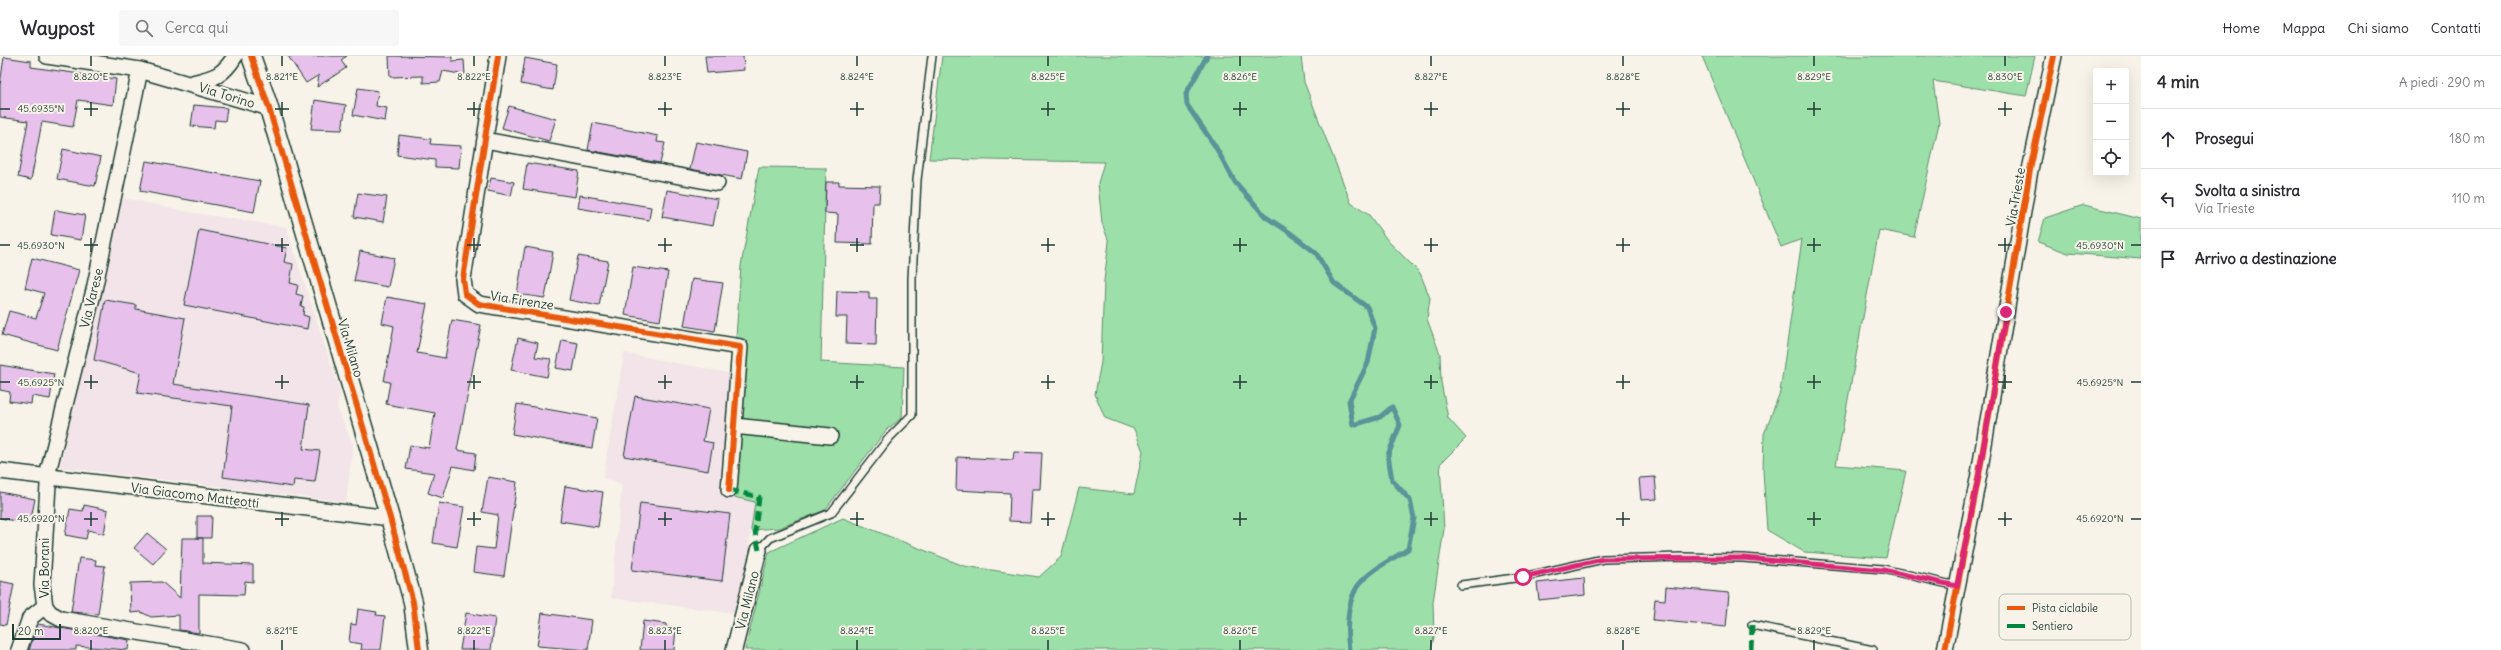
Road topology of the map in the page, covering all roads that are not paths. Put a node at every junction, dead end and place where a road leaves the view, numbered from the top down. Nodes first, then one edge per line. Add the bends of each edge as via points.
1 (47, 56) edge
2 (235, 56) edge
3 (244, 56) edge
4 (251, 56) edge
5 (498, 56) edge
6 (932, 56) edge
7 (2054, 56) edge
8 (140, 70) junction
9 (191, 84) junction
10 (263, 106) junction
11 (273, 124) junction
12 (485, 140) junction
13 (717, 183) dead end
14 (734, 426) junction
15 (830, 436) dead end
16 (0, 471) edge
17 (48, 478) junction
18 (729, 490) dead end
19 (390, 518) junction
20 (759, 550) joint
21 (1461, 585) dead end
22 (1957, 586) junction
23 (45, 606) junction
24 (1752, 625) dead end
25 (186, 645) edge
26 (18, 650) edge
27 (243, 650) edge
28 (419, 650) edge
29 (734, 650) edge
30 (1873, 650) edge
31 (1945, 650) edge

1 - 8 street, Via Torino
2 - 9 street, Via Torino via 226,71 211,79
3 - 10 street, Via Milano
4 - 11 street, Via Milano
5 - 12 street, Via Firenze
6 - 20 lane via 916,180 912,279 912,415 889,438 831,513 770,538
7 - 22 street, Via Trieste via 2030,170 1979,474
8 - 9 street, Via Torino
8 - 17 street, Via Varese via 111,216
9 - 10 street, Via Torino
10 - 11 street, Via Milano
11 - 19 street, Via Milano
12 - 13 street
12 - 14 street, Via Firenze via 463,279 465,294 479,304 740,347
14 - 15 street
14 - 18 street
16 - 17 street, Via Giacomo Matteotti
17 - 19 street, Via Giacomo Matteotti
17 - 23 street, Via Borani via 42,585
19 - 28 street, Via Milano via 413,602
20 - 29 street, Via Milano
21 - 22 lane via 1523,577 1603,559 1683,557 1743,558 1876,569
22 - 31 street, Via Trieste
23 - 25 street via 50,613 61,619
23 - 26 street, Via Borani via 30,618
24 - 30 lane
25 - 27 street

